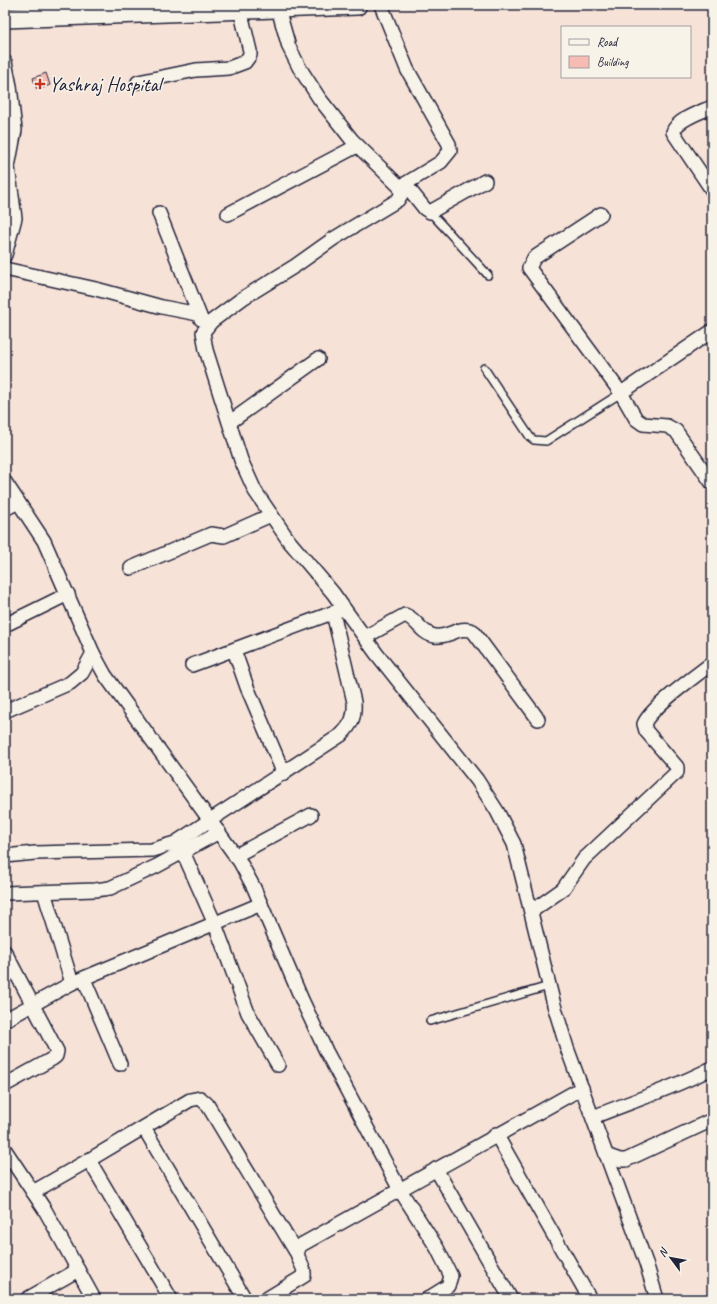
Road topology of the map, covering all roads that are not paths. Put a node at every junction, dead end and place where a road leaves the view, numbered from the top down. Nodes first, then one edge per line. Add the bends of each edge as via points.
1 (357, 5) edge
2 (381, 5) edge
3 (277, 6) edge
4 (178, 8) edge
5 (240, 9) junction
6 (5, 18) edge
7 (5, 62) edge
8 (138, 82) dead end
9 (712, 107) edge
10 (358, 146) junction
11 (485, 181) dead end
12 (710, 185) edge
13 (402, 186) junction
14 (430, 212) junction
15 (159, 213) dead end
16 (228, 214) dead end
17 (601, 214) dead end
18 (5, 255) edge
19 (5, 269) edge
20 (488, 275) dead end
21 (198, 314) junction
22 (206, 327) junction
23 (712, 331) edge
24 (318, 359) dead end
25 (484, 368) dead end
26 (621, 393) junction
27 (230, 422) junction
28 (5, 482) edge
29 (712, 483) edge
30 (18, 502) junction
31 (5, 509) edge
32 (271, 515) junction
33 (131, 568) dead end
34 (68, 594) junction
35 (339, 611) junction
36 (5, 625) edge
37 (365, 637) junction
38 (234, 650) junction
39 (93, 652) junction
40 (712, 663) edge
41 (192, 665) dead end
42 (5, 711) edge
43 (538, 719) dead end
44 (284, 774) junction
45 (311, 815) dead end
46 (215, 826) junction
47 (183, 852) junction
48 (5, 856) edge
49 (235, 856) junction
50 (44, 892) junction
51 (5, 893) edge
52 (261, 904) junction
53 (532, 911) junction
54 (215, 924) junction
55 (5, 952) edge
56 (78, 981) junction
57 (549, 986) junction
58 (34, 1006) junction
59 (5, 1020) edge
60 (430, 1021) dead end
61 (120, 1064) dead end
62 (278, 1065) dead end
63 (712, 1068) edge
64 (5, 1085) edge
65 (582, 1088) junction
66 (593, 1117) junction
67 (712, 1120) edge
68 (144, 1128) junction
69 (496, 1134) junction
70 (5, 1150) edge
71 (606, 1155) junction
72 (89, 1160) junction
73 (436, 1169) junction
74 (400, 1190) junction
75 (33, 1192) junction
76 (296, 1252) junction
77 (78, 1270) junction
78 (27, 1299) edge
79 (94, 1299) edge
80 (171, 1299) edge
81 (245, 1299) edge
82 (266, 1299) edge
83 (427, 1299) edge
84 (511, 1299) edge
85 (590, 1299) edge
86 (657, 1299) edge

1 - 3 main road
2 - 13 street via 407,69 449,144 450,151 441,162
3 - 5 main road
3 - 10 street via 289,47 299,67 325,108
4 - 5 main road
4 - 6 main road
5 - 8 street via 250,51 244,62 230,68 196,70
7 - 18 street via 15,130 8,167 14,218
9 - 12 street via 680,123 673,132
10 - 13 street
10 - 16 street
11 - 14 street
13 - 14 street
13 - 22 street via 398,200 243,298
14 - 20 lane
15 - 21 street
17 - 26 street via 534,258 529,268
19 - 21 street
21 - 22 street
22 - 27 street via 203,338 206,350
23 - 26 street
24 - 27 street
25 - 26 lane via 530,437 541,442
26 - 29 street via 633,415 640,422 676,431
27 - 32 street via 248,477
28 - 30 street
30 - 31 street
30 - 34 street via 44,541
32 - 33 street via 224,536 211,534
32 - 35 street via 330,590
34 - 36 street
34 - 39 street
35 - 37 street
35 - 38 street
35 - 44 street via 354,702 353,721 341,735
37 - 43 street via 405,615 432,636 462,628 474,631
37 - 53 street via 477,780 497,811 514,844
38 - 41 street
38 - 44 street via 246,687
39 - 42 street via 82,672 70,683
39 - 46 street via 119,696
40 - 53 street via 679,689 649,716 644,724 646,731 677,767 677,772 584,859 563,889
44 - 46 street
45 - 49 street
46 - 47 street
46 - 48 street via 152,850
46 - 49 street
47 - 50 street via 110,888
47 - 54 street
49 - 52 street
50 - 51 street
50 - 56 street
52 - 54 street
52 - 74 street via 326,1051
53 - 57 street
54 - 56 street
54 - 62 street via 248,1013
55 - 58 street
56 - 58 street
56 - 61 street
57 - 60 lane
57 - 65 street
58 - 59 street
58 - 64 street via 56,1046 56,1056
63 - 66 street via 664,1091
65 - 66 street
65 - 69 street
66 - 71 street
67 - 71 street via 626,1160
68 - 72 street
68 - 76 street via 190,1100 204,1100
68 - 81 street
69 - 73 street
69 - 85 street
70 - 75 street
71 - 86 street
72 - 75 street
72 - 80 street
73 - 74 street
73 - 84 street
74 - 76 street via 301,1245
74 - 83 street via 438,1248 451,1276 448,1286
75 - 77 street
76 - 82 street via 304,1276
77 - 78 street
77 - 79 street

